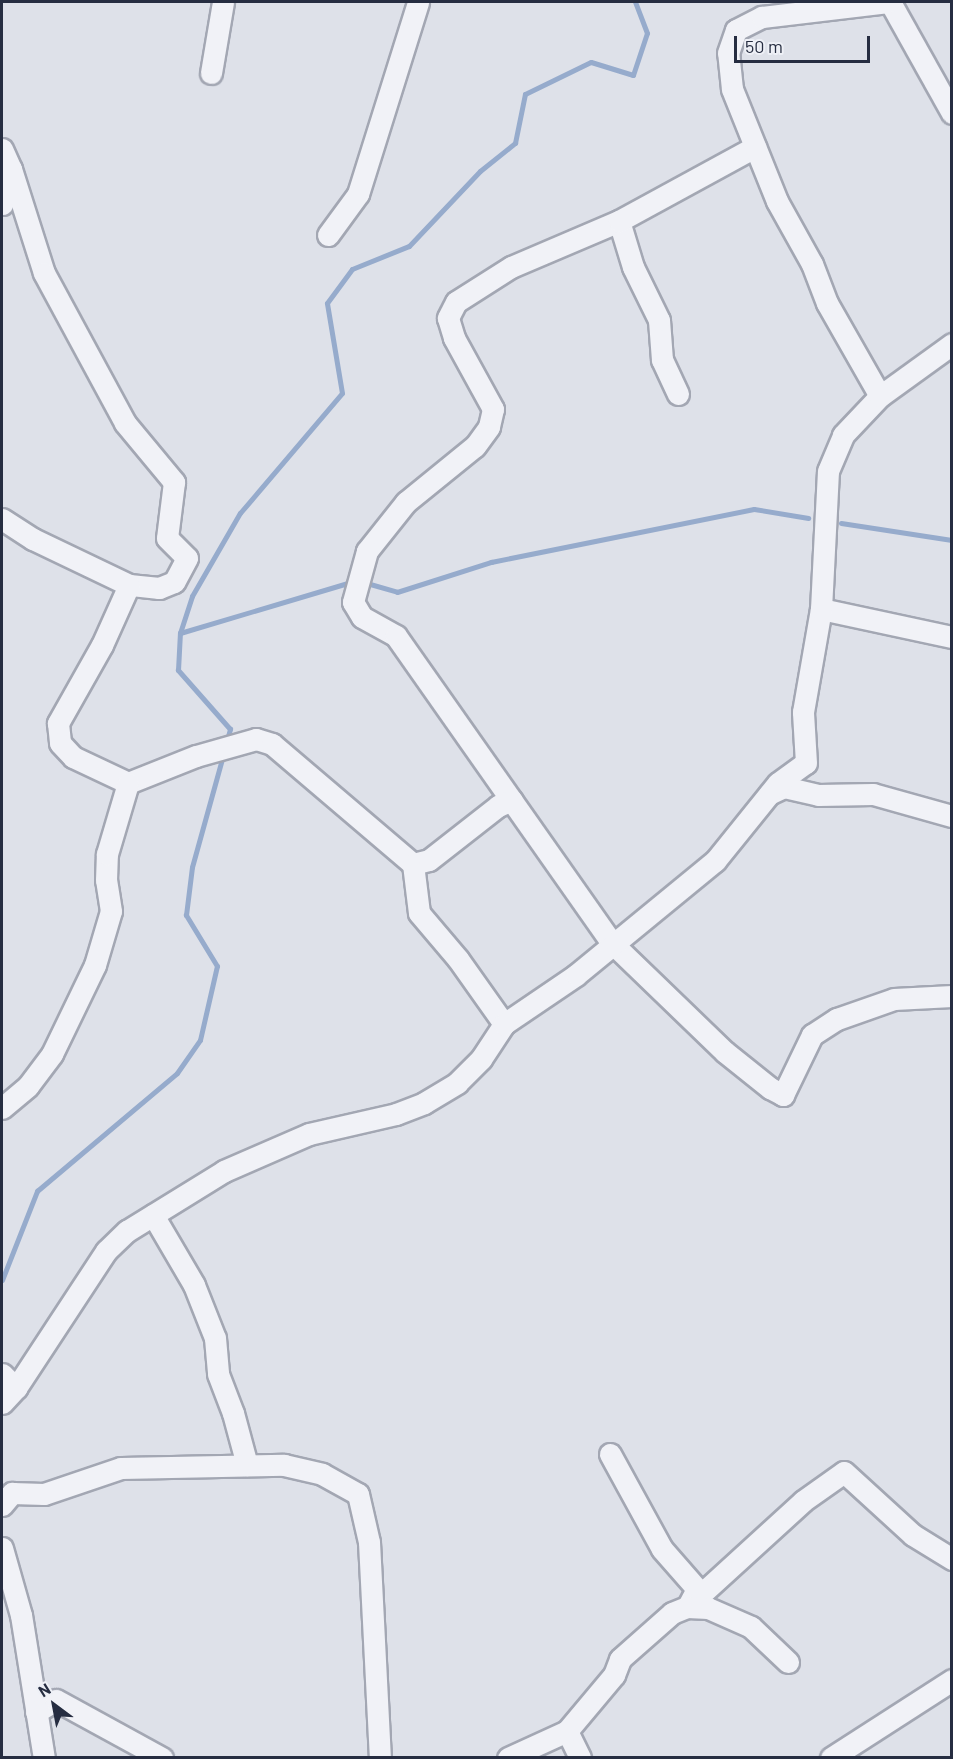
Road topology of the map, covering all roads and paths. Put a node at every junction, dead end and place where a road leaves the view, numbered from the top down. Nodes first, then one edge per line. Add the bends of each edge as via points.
1 (223, 2) edge
2 (418, 2) edge
3 (889, 2) edge
4 (852, 4) edge
5 (211, 73) dead end
6 (951, 113) edge
7 (755, 147) junction
8 (2, 149) edge
9 (11, 169) junction
10 (2, 204) edge
11 (619, 221) junction
12 (328, 235) dead end
13 (951, 344) edge
14 (678, 394) dead end
15 (880, 396) junction
16 (2, 519) edge
17 (129, 585) junction
18 (821, 609) junction
19 (951, 637) edge
20 (128, 783) junction
21 (769, 794) junction
22 (512, 800) junction
23 (951, 816) edge
24 (413, 864) junction
25 (612, 943) junction
26 (951, 996) edge
27 (504, 1024) junction
28 (2, 1108) edge
29 (153, 1215) junction
30 (6, 1388) edge
31 (610, 1454) dead end
32 (246, 1465) junction
33 (2, 1505) edge
34 (2, 1548) edge
35 (951, 1559) edge
36 (687, 1607) junction
37 (788, 1662) dead end
38 (951, 1680) edge
39 (36, 1712) junction
40 (567, 1731) junction
41 (44, 1758) edge
42 (162, 1758) edge
43 (380, 1758) edge
44 (508, 1758) edge
45 (580, 1758) edge
46 (831, 1758) edge

1 - 5 street
2 - 12 street via 358,194
3 - 4 street
3 - 6 street
4 - 7 street via 762,17 736,30 728,53 732,89
7 - 11 street
7 - 15 street via 827,303
8 - 9 street
9 - 10 street
9 - 17 street via 44,273 125,423 174,482 167,538 187,558 174,582 159,588
11 - 14 street via 633,267 659,320 662,360
11 - 22 street via 511,267 456,302 448,318 454,338 493,409 489,427 475,446 406,502 367,551 352,602 362,616 396,636
13 - 15 street
15 - 18 street via 843,435 828,471
16 - 17 street via 33,539
17 - 20 street via 102,645 58,723 60,743 73,757
18 - 19 street
18 - 21 street via 803,712 806,763
20 - 24 street via 196,756 256,739 272,744
20 - 28 street via 107,854 111,911 95,965 52,1054 28,1086
21 - 23 street via 784,787 818,795 873,794
21 - 25 street via 715,861
22 - 24 street via 429,860
22 - 25 street
24 - 27 street via 419,912
25 - 26 street via 725,1053 783,1095 812,1035 837,1019 894,999
25 - 27 street via 576,975
27 - 29 street via 481,1059 457,1083 424,1103 396,1114 309,1134 224,1171
29 - 30 street via 127,1231 106,1251
29 - 32 street via 194,1285 215,1338 218,1374
31 - 36 street via 662,1549 697,1589
32 - 33 street via 121,1468 44,1494 12,1493
32 - 43 street via 284,1465 322,1474 358,1494 369,1542
34 - 39 street via 21,1615
35 - 36 street via 913,1535 844,1473 803,1501
36 - 37 street via 708,1608 751,1628
36 - 40 street via 672,1613 620,1659 614,1675
38 - 46 street
39 - 41 street
39 - 42 street via 56,1700
40 - 44 street
40 - 45 street

